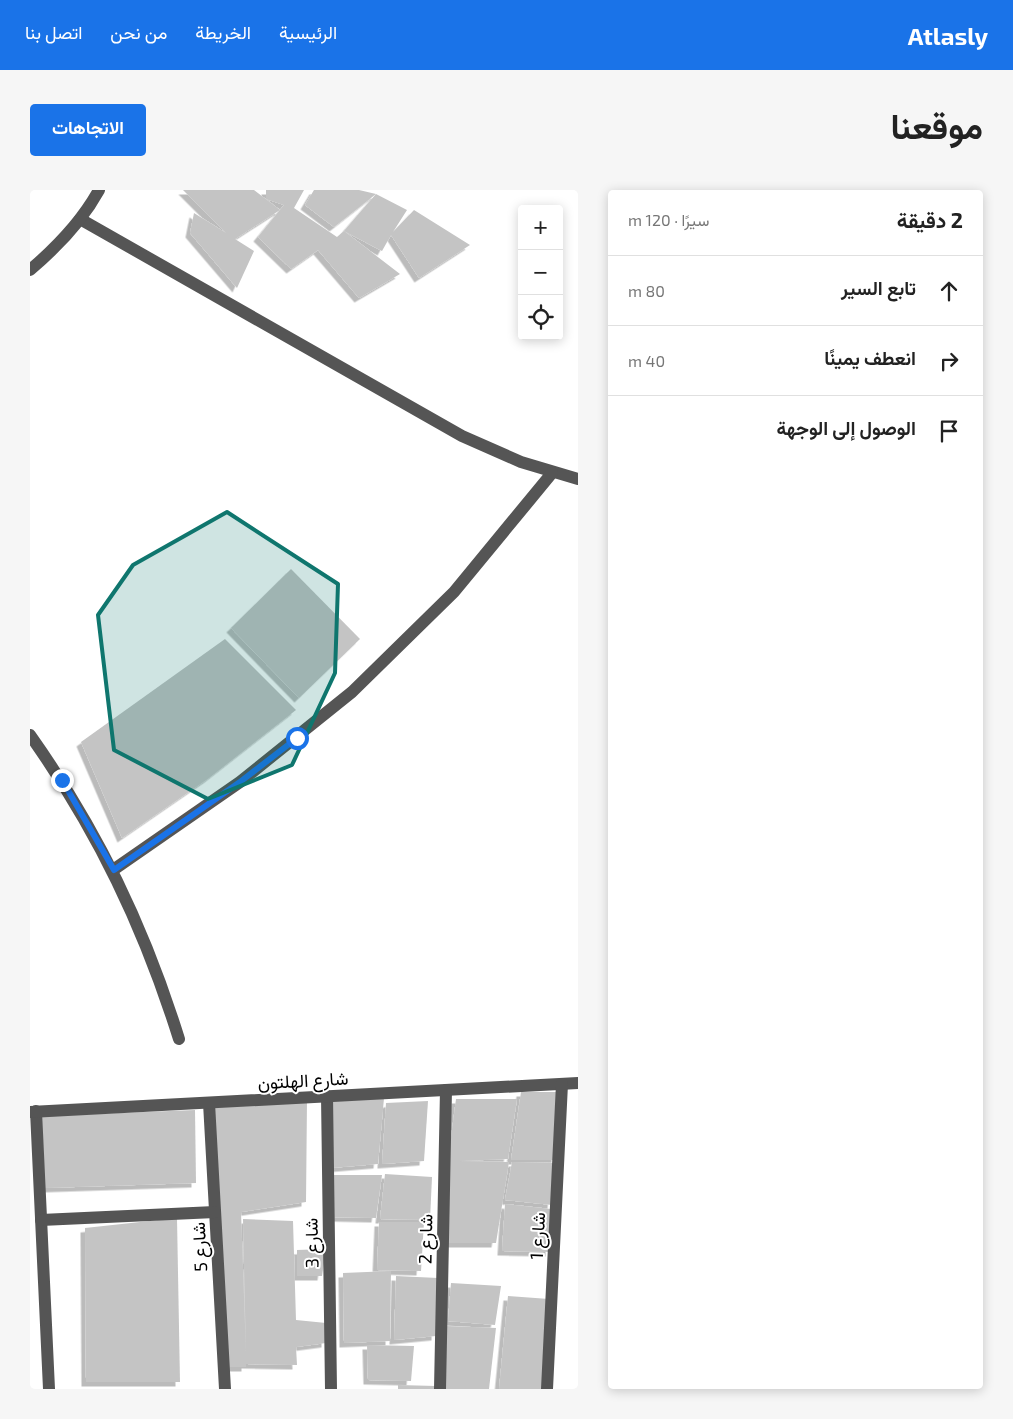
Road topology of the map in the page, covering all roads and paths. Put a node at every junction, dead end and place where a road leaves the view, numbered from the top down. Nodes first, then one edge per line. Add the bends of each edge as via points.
1 (99, 190) edge
2 (80, 219) junction
3 (30, 270) edge
4 (552, 473) junction
5 (578, 479) edge
6 (30, 735) edge
7 (114, 870) junction
8 (179, 1039) dead end
9 (578, 1083) edge
10 (562, 1084) junction
11 (446, 1090) junction
12 (327, 1096) junction
13 (208, 1103) junction
14 (33, 1112) edge
15 (215, 1212) junction
16 (41, 1220) junction
17 (49, 1389) edge
18 (225, 1389) edge
19 (331, 1389) edge
20 (440, 1389) edge
21 (547, 1389) edge

1 - 2 street
2 - 3 street
2 - 4 street via 462,436
4 - 5 street
4 - 7 street via 454,592 352,692 240,782
6 - 7 street via 71,794
7 - 8 street via 150,953
9 - 10 street, شارع الهلتون
10 - 11 street, شارع الهلتون
10 - 21 street, شارع 1
11 - 12 street, شارع الهلتون
11 - 20 street, شارع 2
12 - 13 street, شارع الهلتون
12 - 19 street, شارع 3
13 - 14 street, شارع الهلتون
13 - 15 street, شارع 5
14 - 16 street
15 - 16 street
15 - 18 street, شارع 5
16 - 17 street

